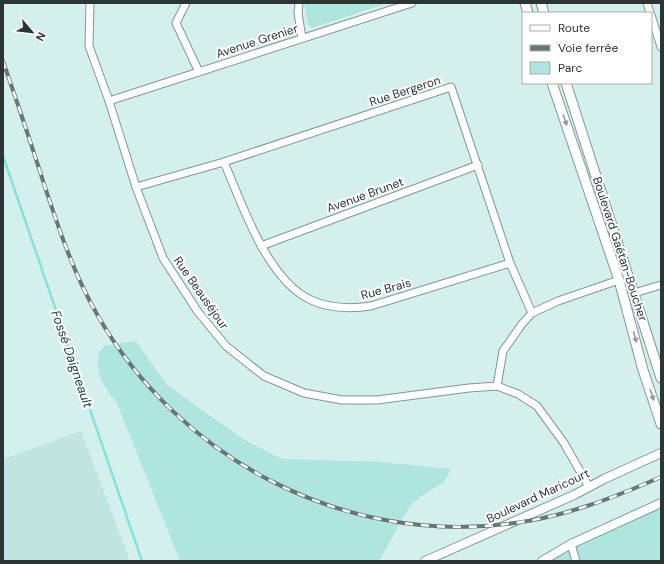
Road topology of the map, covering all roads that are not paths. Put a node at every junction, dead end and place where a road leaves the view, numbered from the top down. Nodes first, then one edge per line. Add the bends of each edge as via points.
1 (90, 3) edge
2 (186, 3) edge
3 (299, 3) edge
4 (412, 3) edge
5 (652, 17) edge
6 (302, 38) junction
7 (661, 47) edge
8 (199, 72) junction
9 (552, 84) edge
10 (566, 84) edge
11 (109, 101) junction
12 (224, 162) junction
13 (478, 165) junction
14 (136, 187) junction
15 (261, 246) junction
16 (510, 263) junction
17 (619, 280) junction
18 (661, 285) edge
19 (634, 293) junction
20 (532, 313) junction
21 (661, 378) edge
22 (497, 386) junction
23 (661, 424) edge
24 (661, 453) edge
25 (589, 486) junction
26 (661, 503) edge
27 (571, 544) junction
28 (425, 561) edge
29 (542, 561) edge
30 (576, 561) edge

1 - 11 street, Rue Beauséjour via 89,46
2 - 8 street via 176,22
3 - 6 street
4 - 6 street, Avenue Grenier
5 - 7 street
6 - 8 street, Avenue Grenier
8 - 11 street, Avenue Grenier
9 -> 17 main road, Boulevard Gaétan-Boucher
10 - 19 main road, Boulevard Gaétan-Boucher
11 - 14 street, Rue Beauséjour
12 - 13 street, Rue Bergeron via 451,87
12 - 14 street, Rue Bergeron
12 - 15 street, Rue Brais
13 - 15 street, Avenue Brunet
13 - 16 street, Rue Bergeron
14 - 22 street, Rue Beauséjour via 163,258 198,312 226,346 264,376 304,393 342,400 377,400
15 - 16 street, Rue Brais via 275,268 293,287 310,299 330,306 352,308 371,306
16 - 20 street, Rue Bergeron
17 - 20 street
17 -> 23 main road, Boulevard Gaétan-Boucher via 643,370
18 - 19 street
19 - 21 main road, Boulevard Gaétan-Boucher
20 - 22 street via 504,351
22 - 25 street, Rue Beauséjour via 518,394 537,406 564,443
24 - 25 street, Boulevard Maricourt
25 - 28 street, Boulevard Maricourt
26 - 27 street
27 - 29 street
27 - 30 street

